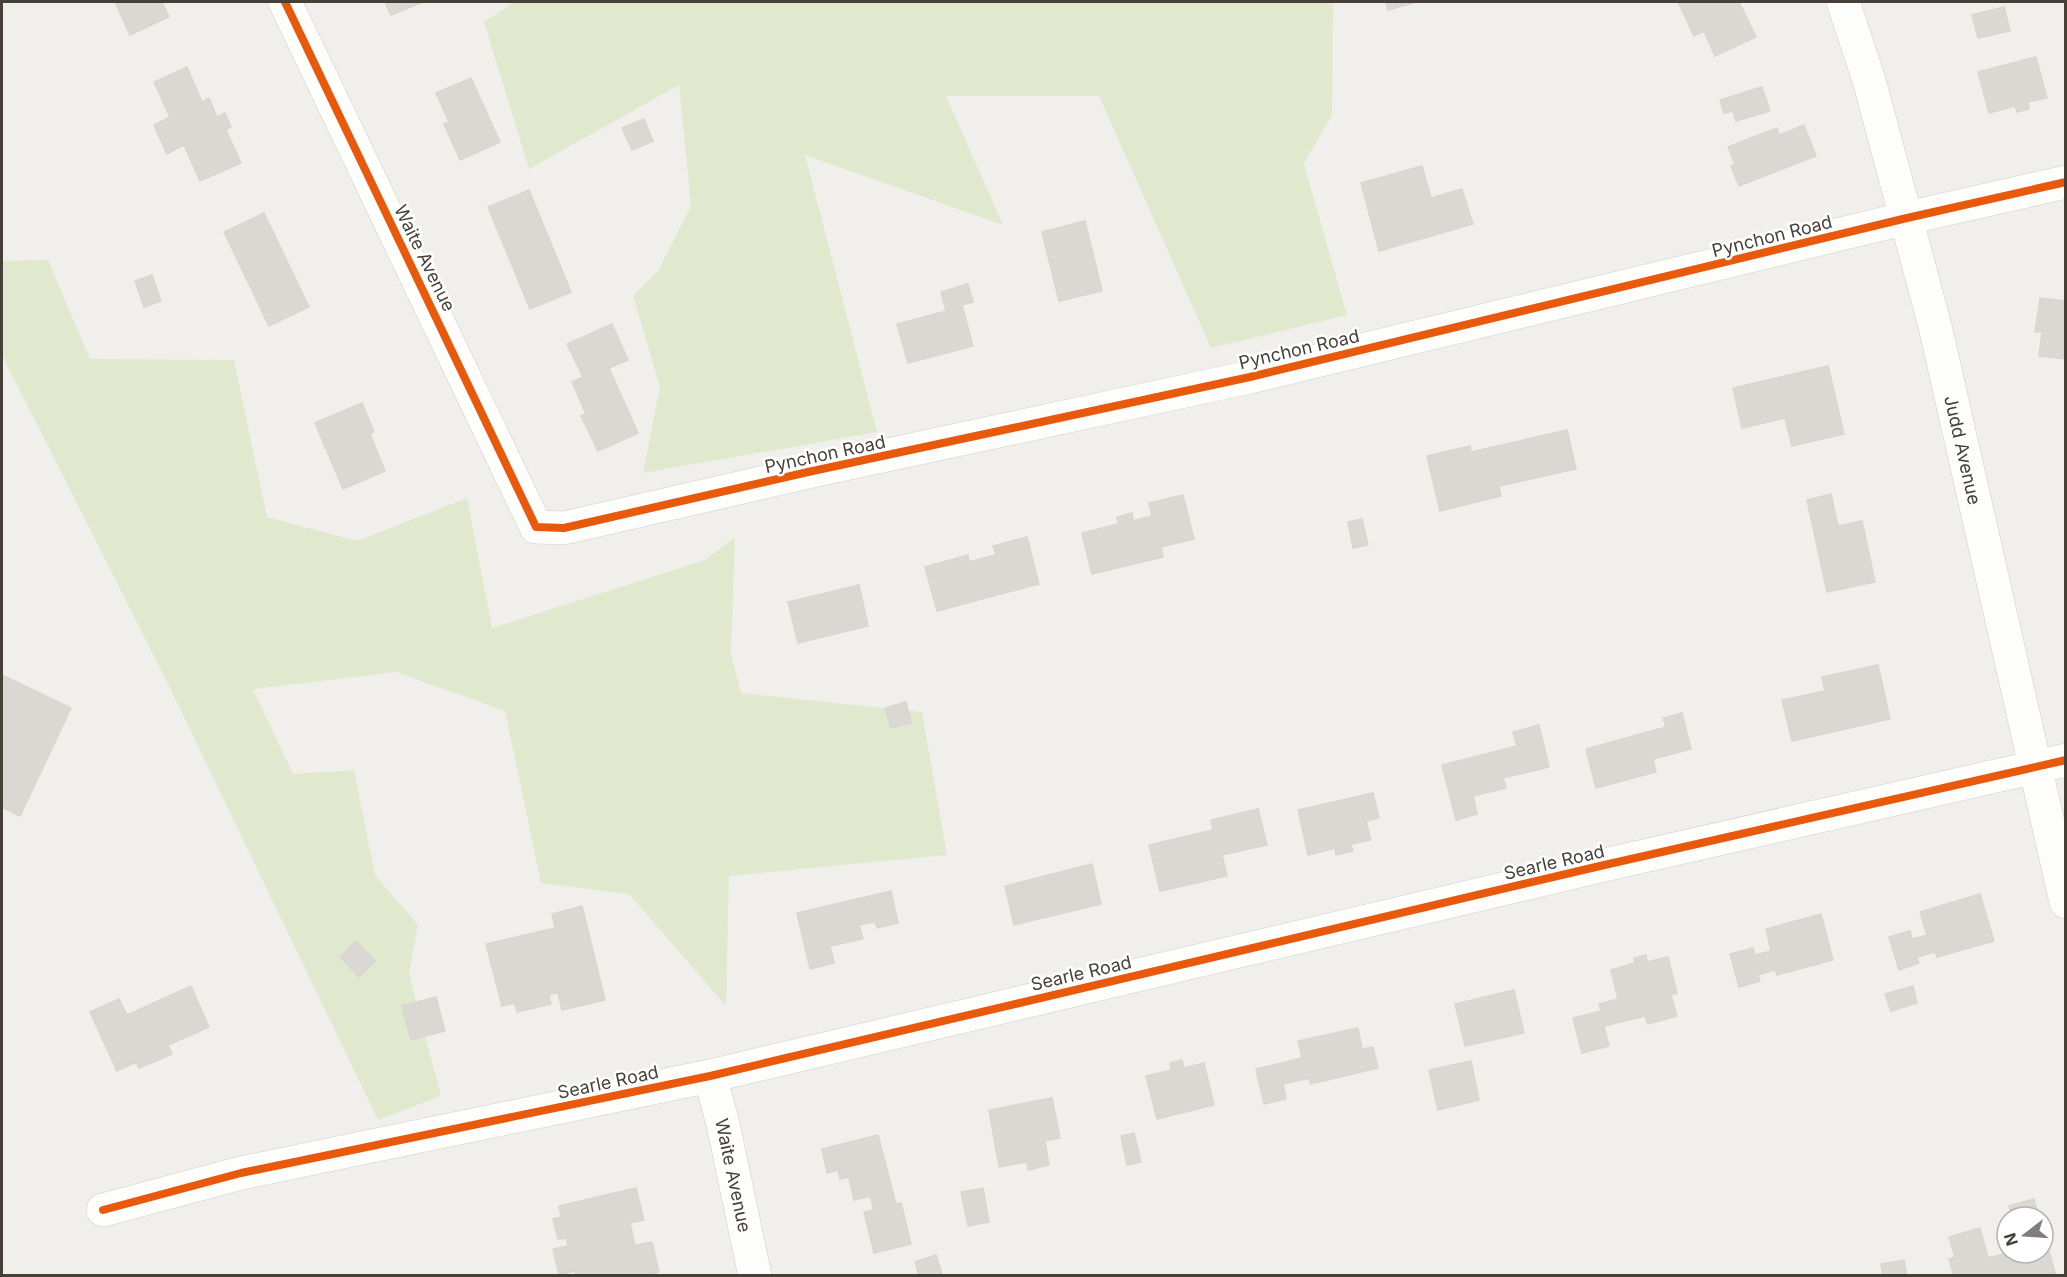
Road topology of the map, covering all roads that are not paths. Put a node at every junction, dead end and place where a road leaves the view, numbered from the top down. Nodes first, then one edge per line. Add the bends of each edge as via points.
1 (285, 2) edge
2 (1844, 2) edge
3 (2066, 182) edge
4 (1907, 219) junction
5 (537, 527) joint
6 (2050, 763) edge
7 (2066, 902) edge
8 (710, 1076) junction
9 (103, 1210) dead end
10 (755, 1275) edge

1 - 5 street, Waite Avenue
2 - 4 street, Judd Avenue
3 - 4 street, Pynchon Road
4 - 5 street, Pynchon Road via 1250,377 564,528
4 - 6 street, Judd Avenue
6 - 7 street, Judd Avenue
6 - 8 street, Searle Road
8 - 9 street, Searle Road via 241,1173
8 - 10 street, Waite Avenue

